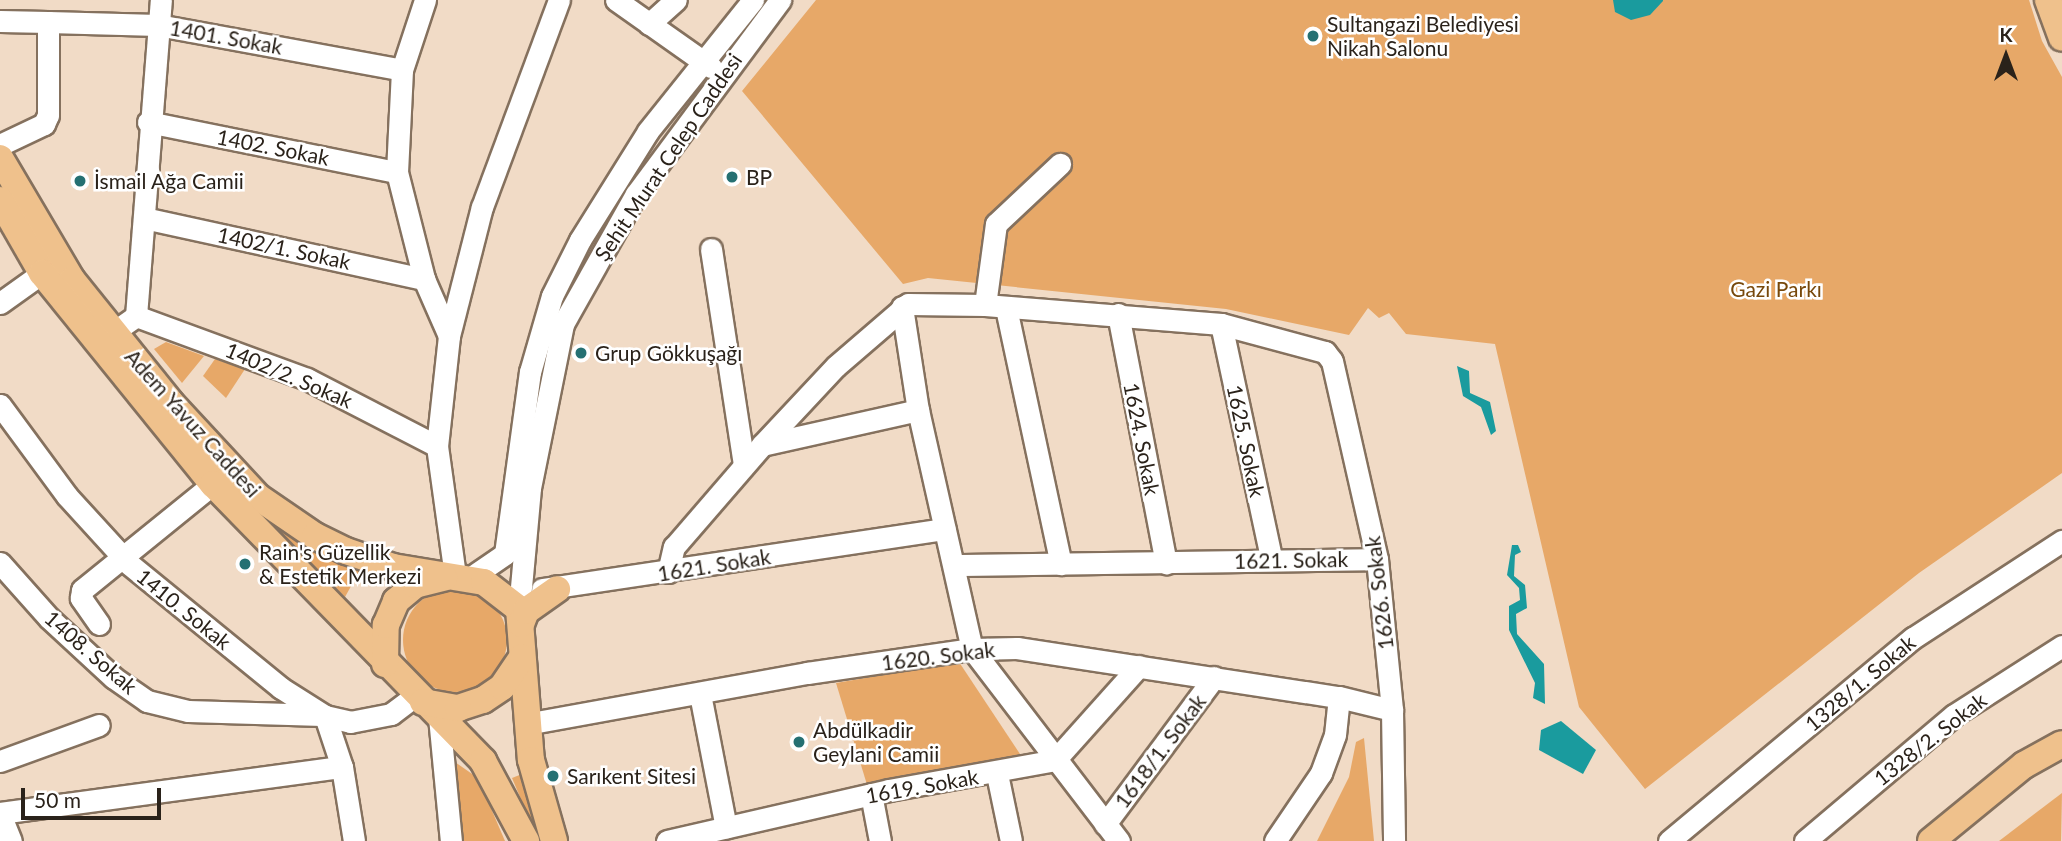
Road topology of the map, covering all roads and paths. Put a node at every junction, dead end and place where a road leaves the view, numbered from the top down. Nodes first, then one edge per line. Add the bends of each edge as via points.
1 (161, 0) edge
2 (425, 0) edge
3 (559, 0) edge
4 (616, 0) edge
5 (676, 0) edge
6 (753, 0) edge
7 (780, 0) edge
8 (2048, 0) edge
9 (0, 21) edge
10 (48, 22) junction
11 (649, 24) junction
12 (158, 25) junction
13 (2062, 38) edge
14 (702, 60) junction
15 (402, 70) junction
16 (722, 74) junction
17 (148, 122) junction
18 (0, 145) edge
19 (0, 158) edge
20 (1060, 163) dead end
21 (397, 172) junction
22 (0, 200) edge
23 (144, 218) junction
24 (710, 249) dead end
25 (42, 273) junction
26 (424, 279) junction
27 (0, 303) edge
28 (985, 305) junction
29 (902, 307) junction
30 (1006, 308) junction
31 (1118, 314) junction
32 (136, 316) junction
33 (1221, 324) junction
34 (113, 334) junction
35 (449, 336) junction
36 (0, 405) edge
37 (918, 410) junction
38 (762, 444) junction
39 (437, 446) junction
40 (744, 464) junction
41 (213, 484) junction
42 (945, 529) junction
43 (2062, 541) edge
44 (122, 557) junction
45 (1271, 558) junction
46 (1377, 559) junction
47 (0, 563) edge
48 (1166, 563) junction
49 (1061, 564) junction
50 (954, 565) junction
51 (668, 572) junction
52 (470, 579) junction
53 (557, 589) joint
54 (520, 608) junction
55 (99, 624) dead end
56 (2062, 646) edge
57 (972, 649) junction
58 (522, 657) junction
59 (385, 664) junction
60 (1139, 666) junction
61 (1214, 677) junction
62 (700, 694) junction
63 (1339, 697) junction
64 (426, 705) junction
65 (1392, 710) junction
66 (325, 716) junction
67 (526, 724) junction
68 (99, 725) dead end
69 (463, 741) junction
70 (2062, 744) edge
71 (1055, 760) junction
72 (0, 761) edge
73 (342, 767) junction
74 (997, 774) junction
75 (871, 794) junction
76 (0, 813) edge
77 (1105, 824) junction
78 (720, 834) edge
79 (11, 841) edge
80 (354, 841) edge
81 (451, 841) edge
82 (526, 841) edge
83 (554, 841) edge
84 (667, 841) edge
85 (880, 841) edge
86 (1011, 841) edge
87 (1119, 841) edge
88 (1275, 841) edge
89 (1394, 841) edge
90 (1669, 841) edge
91 (1805, 841) edge
92 (1931, 841) edge

1 - 12 street
2 - 15 street
3 - 35 street via 482,207
4 - 11 street
5 - 11 street
6 - 14 street, Şehit Murat Celep Caddesi
7 - 16 street, Şehit Murat Celep Caddesi
8 - 13 main road
9 - 10 street, 1401. Sokak
10 - 12 street, 1401. Sokak
10 - 18 street via 48,115 44,124
11 - 14 street
12 - 15 street, 1401. Sokak
12 - 17 street
14 - 16 street
14 - 52 street, Şehit Murat Celep Caddesi via 649,131 580,240 552,296 530,372 505,554
15 - 21 street
16 - 54 street, Şehit Murat Celep Caddesi via 636,194 563,324 530,488
17 - 21 street, 1402. Sokak
17 - 23 street
19 - 34 main road, Adem Yavuz Caddesi via 52,251
20 - 28 street via 996,224
21 - 26 street
22 - 25 main road, Adem Yavuz Caddesi
23 - 26 street, 1402/1. Sokak
23 - 32 street
24 - 40 street
25 - 27 street
25 - 41 main road, Adem Yavuz Caddesi
26 - 35 street
28 - 29 street via 930,302
28 - 30 street
29 - 37 street
29 - 38 street via 836,366
30 - 31 street
30 - 49 street
31 - 33 street
31 - 48 street, 1624. Sokak
32 - 34 street
32 - 39 street, 1402/2. Sokak via 248,354
33 - 45 street, 1625. Sokak
33 - 46 street, 1626. Sokak via 1325,352 1332,361
34 - 52 main road, Adem Yavuz Caddesi via 221,458 285,517 364,559
35 - 39 street
36 - 44 street, 1410. Sokak via 67,496
37 - 38 street
37 - 42 street
38 - 40 street
39 - 52 street
40 - 51 street via 674,547
41 - 44 street
41 - 59 main road, Adem Yavuz Caddesi
42 - 50 street
42 - 51 street, 1621. Sokak
43 - 90 street, 1328/1. Sokak via 1913,639
44 - 55 street via 82,590 81,598
44 - 66 street, 1410. Sokak via 281,688
45 - 46 street, 1621. Sokak
45 - 48 street, 1621. Sokak
46 - 65 street, 1626. Sokak
47 - 66 street, 1408. Sokak via 58,626 114,678 147,701 188,710
48 - 49 street, 1621. Sokak
49 - 50 street, 1621. Sokak
50 - 57 street
51 - 53 street, 1621. Sokak
52 - 54 main road, Adem Yavuz Caddesi
52 - 59 main road via 415,586 396,601 386,625
53 - 54 main road via 526,611
54 - 58 main road
56 - 91 street, 1328/2. Sokak via 1954,715
57 - 60 street, 1620. Sokak via 1017,648
57 - 62 street, 1620. Sokak
57 - 71 street
58 - 64 main road via 502,687 483,700 458,708
58 - 67 main road
59 - 64 main road, Adem Yavuz Caddesi
60 - 61 street, 1620. Sokak
60 - 71 street
61 - 63 street, 1620. Sokak
61 - 77 street, 1618/1. Sokak
62 - 67 street, 1620. Sokak
62 - 78 street
63 - 65 street, 1620. Sokak
63 - 88 street via 1335,735 1321,773
64 - 66 street, 1410. Sokak via 350,722
64 - 69 main road, Adem Yavuz Caddesi
64 - 81 street
65 - 89 street, 1626. Sokak
66 - 73 street
67 - 69 main road via 510,707 484,708 464,727
67 - 83 main road
68 - 72 street
69 - 82 main road, Adem Yavuz Caddesi via 492,772
70 - 92 main road via 2024,765
71 - 74 street, 1619. Sokak
71 - 77 street
73 - 76 street
73 - 80 street
74 - 75 street, 1619. Sokak
74 - 86 street
75 - 78 street, 1619. Sokak
75 - 85 street
76 - 79 street
77 - 87 street
78 - 84 street, 1619. Sokak

